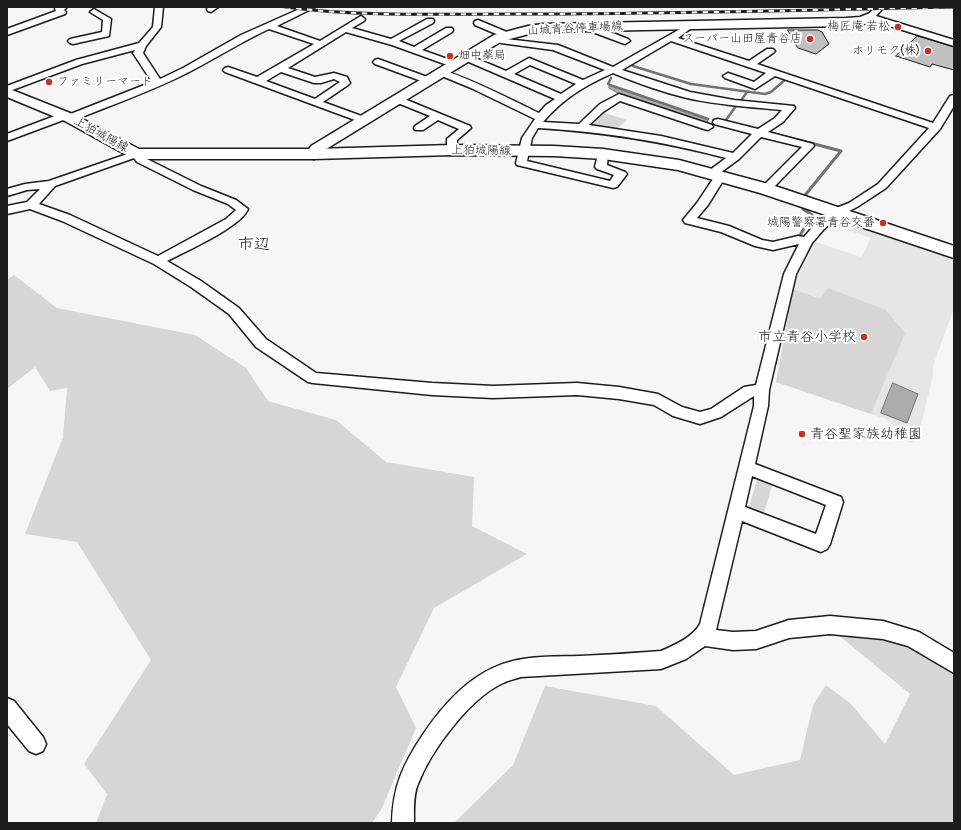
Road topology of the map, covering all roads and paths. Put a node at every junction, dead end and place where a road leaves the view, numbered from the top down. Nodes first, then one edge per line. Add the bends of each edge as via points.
1 (63, 7) edge
2 (159, 7) edge
3 (311, 7) edge
4 (880, 7) edge
5 (94, 12) dead end
6 (870, 16) junction
7 (361, 19) dead end
8 (430, 21) dead end
9 (478, 23) dead end
10 (686, 25) junction
11 (268, 26) junction
12 (590, 27) junction
13 (345, 29) junction
14 (449, 30) dead end
15 (7, 32) edge
16 (502, 37) junction
17 (670, 38) junction
18 (625, 41) dead end
19 (391, 42) junction
20 (954, 42) edge
21 (321, 44) junction
22 (142, 45) junction
23 (74, 48) junction
24 (415, 50) junction
25 (770, 51) dead end
26 (459, 61) junction
27 (378, 62) dead end
28 (747, 64) junction
29 (280, 68) junction
30 (228, 70) dead end
31 (613, 70) junction
32 (440, 72) junction
33 (773, 73) junction
34 (506, 74) junction
35 (728, 76) junction
36 (427, 80) junction
37 (258, 81) junction
38 (158, 83) junction
39 (583, 83) junction
40 (720, 83) dead end
41 (7, 91) edge
42 (398, 98) junction
43 (562, 98) junction
44 (954, 98) edge
45 (315, 103) junction
46 (734, 103) junction
47 (437, 116) junction
48 (67, 117) junction
49 (363, 120) junction
50 (538, 122) junction
51 (713, 125) junction
52 (582, 127) junction
53 (936, 127) junction
54 (419, 128) dead end
55 (760, 133) junction
56 (7, 138) edge
57 (689, 145) junction
58 (452, 150) junction
59 (523, 151) junction
60 (136, 154) junction
61 (314, 154) junction
62 (603, 154) junction
63 (735, 157) junction
64 (716, 175) junction
65 (51, 184) junction
66 (766, 190) junction
67 (7, 193) edge
68 (873, 193) junction
69 (31, 205) junction
70 (7, 210) edge
71 (835, 213) junction
72 (862, 222) junction
73 (808, 241) junction
74 (954, 252) edge
75 (158, 261) junction
76 (762, 390) junction
77 (746, 467) junction
78 (736, 512) junction
79 (703, 637) junction
80 (954, 664) edge
81 (7, 708) edge
82 (36, 744) dead end
83 (402, 823) edge

1 - 15 street via 59,9 62,12
2 - 22 street via 157,27
3 - 11 street
4 - 6 street
5 - 23 street via 107,19 106,34
6 - 10 main road, 山城青谷停車場線 via 862,21 846,22
6 - 20 street
7 - 13 street
8 - 19 street
9 - 16 street
10 - 12 main road, 山城青谷停車場線
10 - 17 street via 686,29
11 - 21 street
11 - 38 street
12 - 16 main road, 山城青谷停車場線 via 543,28
12 - 18 street
13 - 19 street
13 - 21 street
14 - 24 street
16 - 26 main road, 山城青谷停車場線
16 - 31 street via 504,40 555,47
17 - 28 street
17 - 31 street
19 - 24 street
21 - 29 street
22 - 23 street
22 - 38 street via 138,52
23 - 41 street
24 - 26 street
25 - 28 street
26 - 32 main road, 山城青谷停車場線
26 - 34 street
27 - 36 street
28 - 33 street
28 - 35 street
29 - 37 street
29 - 45 street via 314,80 321,80 327,76 344,79 345,83
30 - 37 street
31 - 39 street
31 - 46 street via 688,95
32 - 36 main road, 山城青谷停車場線
32 - 50 street via 474,86
33 - 35 street via 755,86
33 - 53 street
34 - 39 street via 529,61
34 - 43 street
35 - 40 street
36 - 42 main road, 山城青谷停車場線
37 - 45 street
38 - 48 street
39 - 43 street
41 - 48 main road, 上狛城陽線
42 - 47 street
42 - 49 main road, 山城青谷停車場線
43 - 50 street via 550,107
44 - 53 street
45 - 49 street
46 - 51 street
46 - 55 street via 793,105 779,120
47 - 54 street
47 - 58 street via 466,128 452,139
48 - 56 street
48 - 60 main road, 上狛城陽線
49 - 61 main road, 山城青谷停車場線 via 316,149
50 - 52 street
50 - 59 street via 527,138
51 - 52 street via 619,97 611,100
51 - 55 street
51 - 57 street
52 - 57 street via 638,134
53 - 68 street
55 - 63 street
55 - 66 street via 809,146
57 - 63 street
58 - 59 main road, 上狛城陽線
58 - 61 main road, 上狛城陽線
59 - 62 main road, 上狛城陽線
59 - 62 street via 521,163 613,185 621,174 601,167
60 - 61 main road, 上狛城陽線
60 - 65 street
60 - 75 street via 141,160 242,209 230,222
62 - 64 main road, 上狛城陽線 via 679,165
63 - 64 street
64 - 66 main road, 上狛城陽線
64 - 73 street via 702,205 689,220 725,229 773,246 798,240
65 - 67 street via 25,187
65 - 69 street
66 - 71 main road, 上狛城陽線
68 - 71 street
68 - 72 street via 859,212
69 - 70 street
69 - 75 street via 66,218
71 - 72 main road, 上狛城陽線
71 - 73 street
72 - 74 main road, 上狛城陽線
73 - 76 street via 790,274
75 - 76 street via 234,311 261,343 313,378 493,392 577,389 619,393 658,400 678,412 700,418 716,413 749,391
76 - 77 street via 761,406
77 - 78 street
77 - 78 street via 835,502 821,544
78 - 79 street via 709,626
79 - 80 street via 733,641 756,640 788,629 830,625 884,630 912,638
79 - 83 street via 679,653 661,660 521,668 498,675 457,706 420,757 407,783
81 - 82 street

